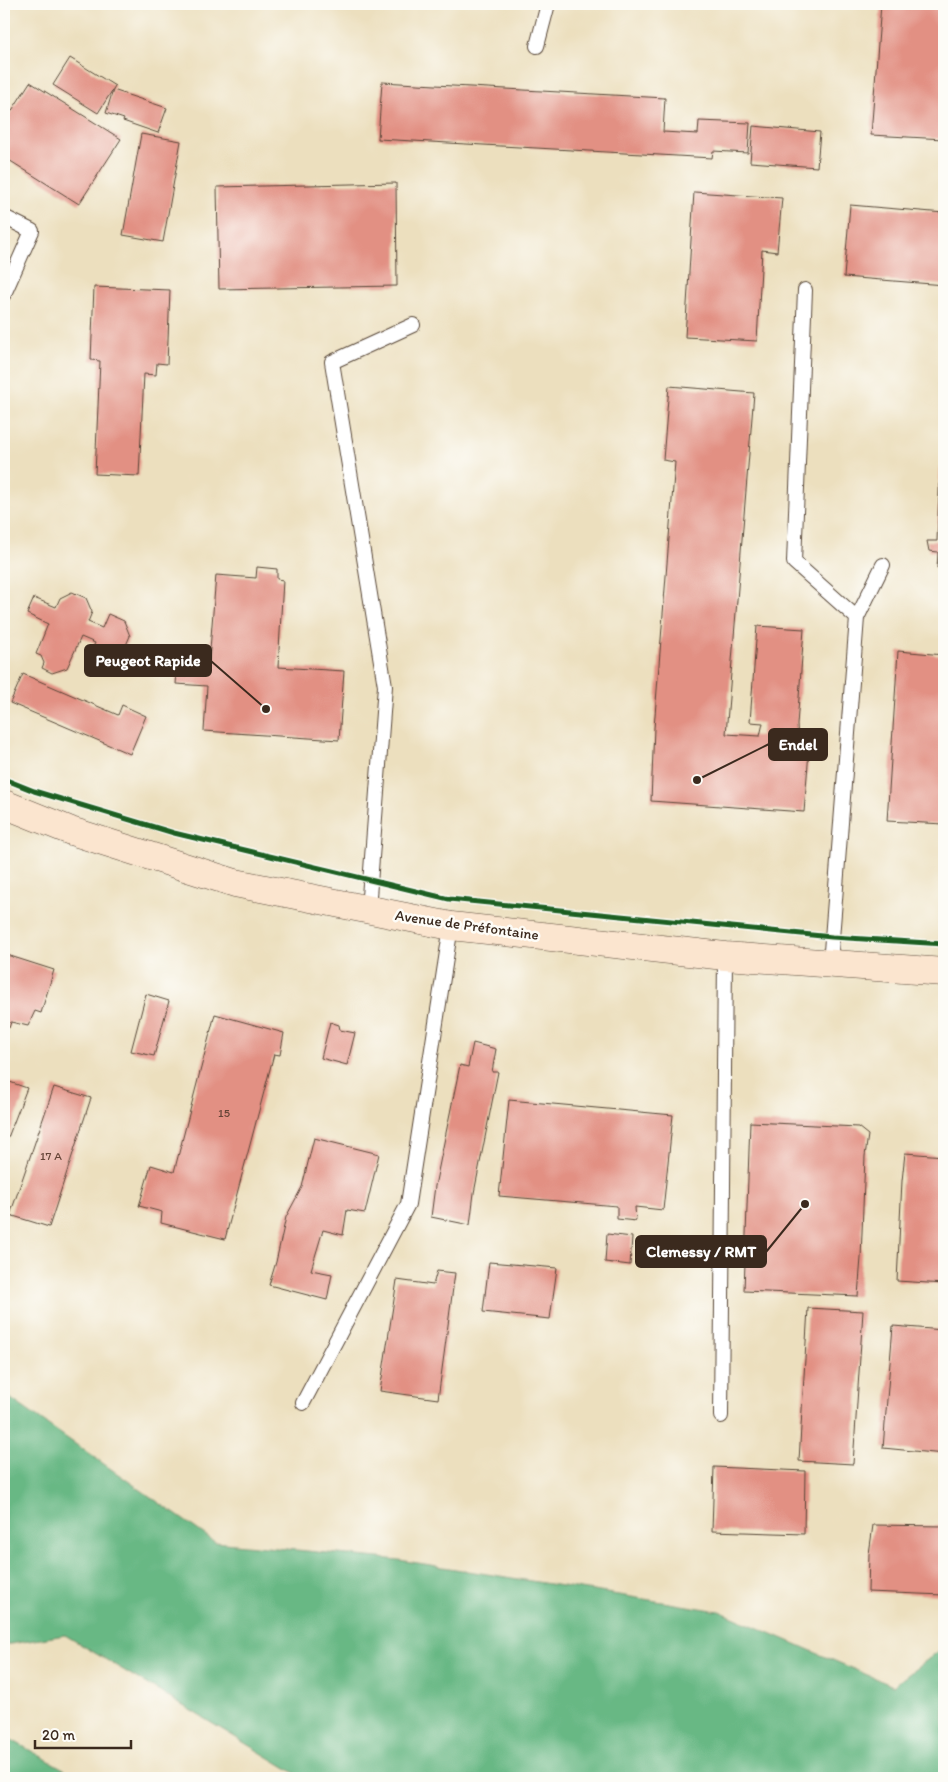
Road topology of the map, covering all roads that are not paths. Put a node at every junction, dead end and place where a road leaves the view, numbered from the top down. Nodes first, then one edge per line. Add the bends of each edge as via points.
1 (548, 4) edge
2 (537, 46) dead end
3 (4, 217) edge
4 (805, 290) dead end
5 (4, 294) edge
6 (413, 324) dead end
7 (883, 565) dead end
8 (857, 618) junction
9 (4, 804) edge
10 (368, 910) junction
11 (451, 926) junction
12 (725, 956) junction
13 (830, 964) junction
14 (944, 972) edge
15 (303, 1403) dead end
16 (721, 1416) dead end

1 - 2 lane
3 - 5 lane via 32,231
4 - 8 lane via 794,562
6 - 10 lane via 332,362 385,686
7 - 8 lane
8 - 13 lane
9 - 10 main road, Avenue de Préfontaine via 71,831 235,884
10 - 11 main road, Avenue de Préfontaine
11 - 12 main road, Avenue de Préfontaine
11 - 15 lane via 408,1204
12 - 13 main road, Avenue de Préfontaine
12 - 16 lane
13 - 14 main road, Avenue de Préfontaine

